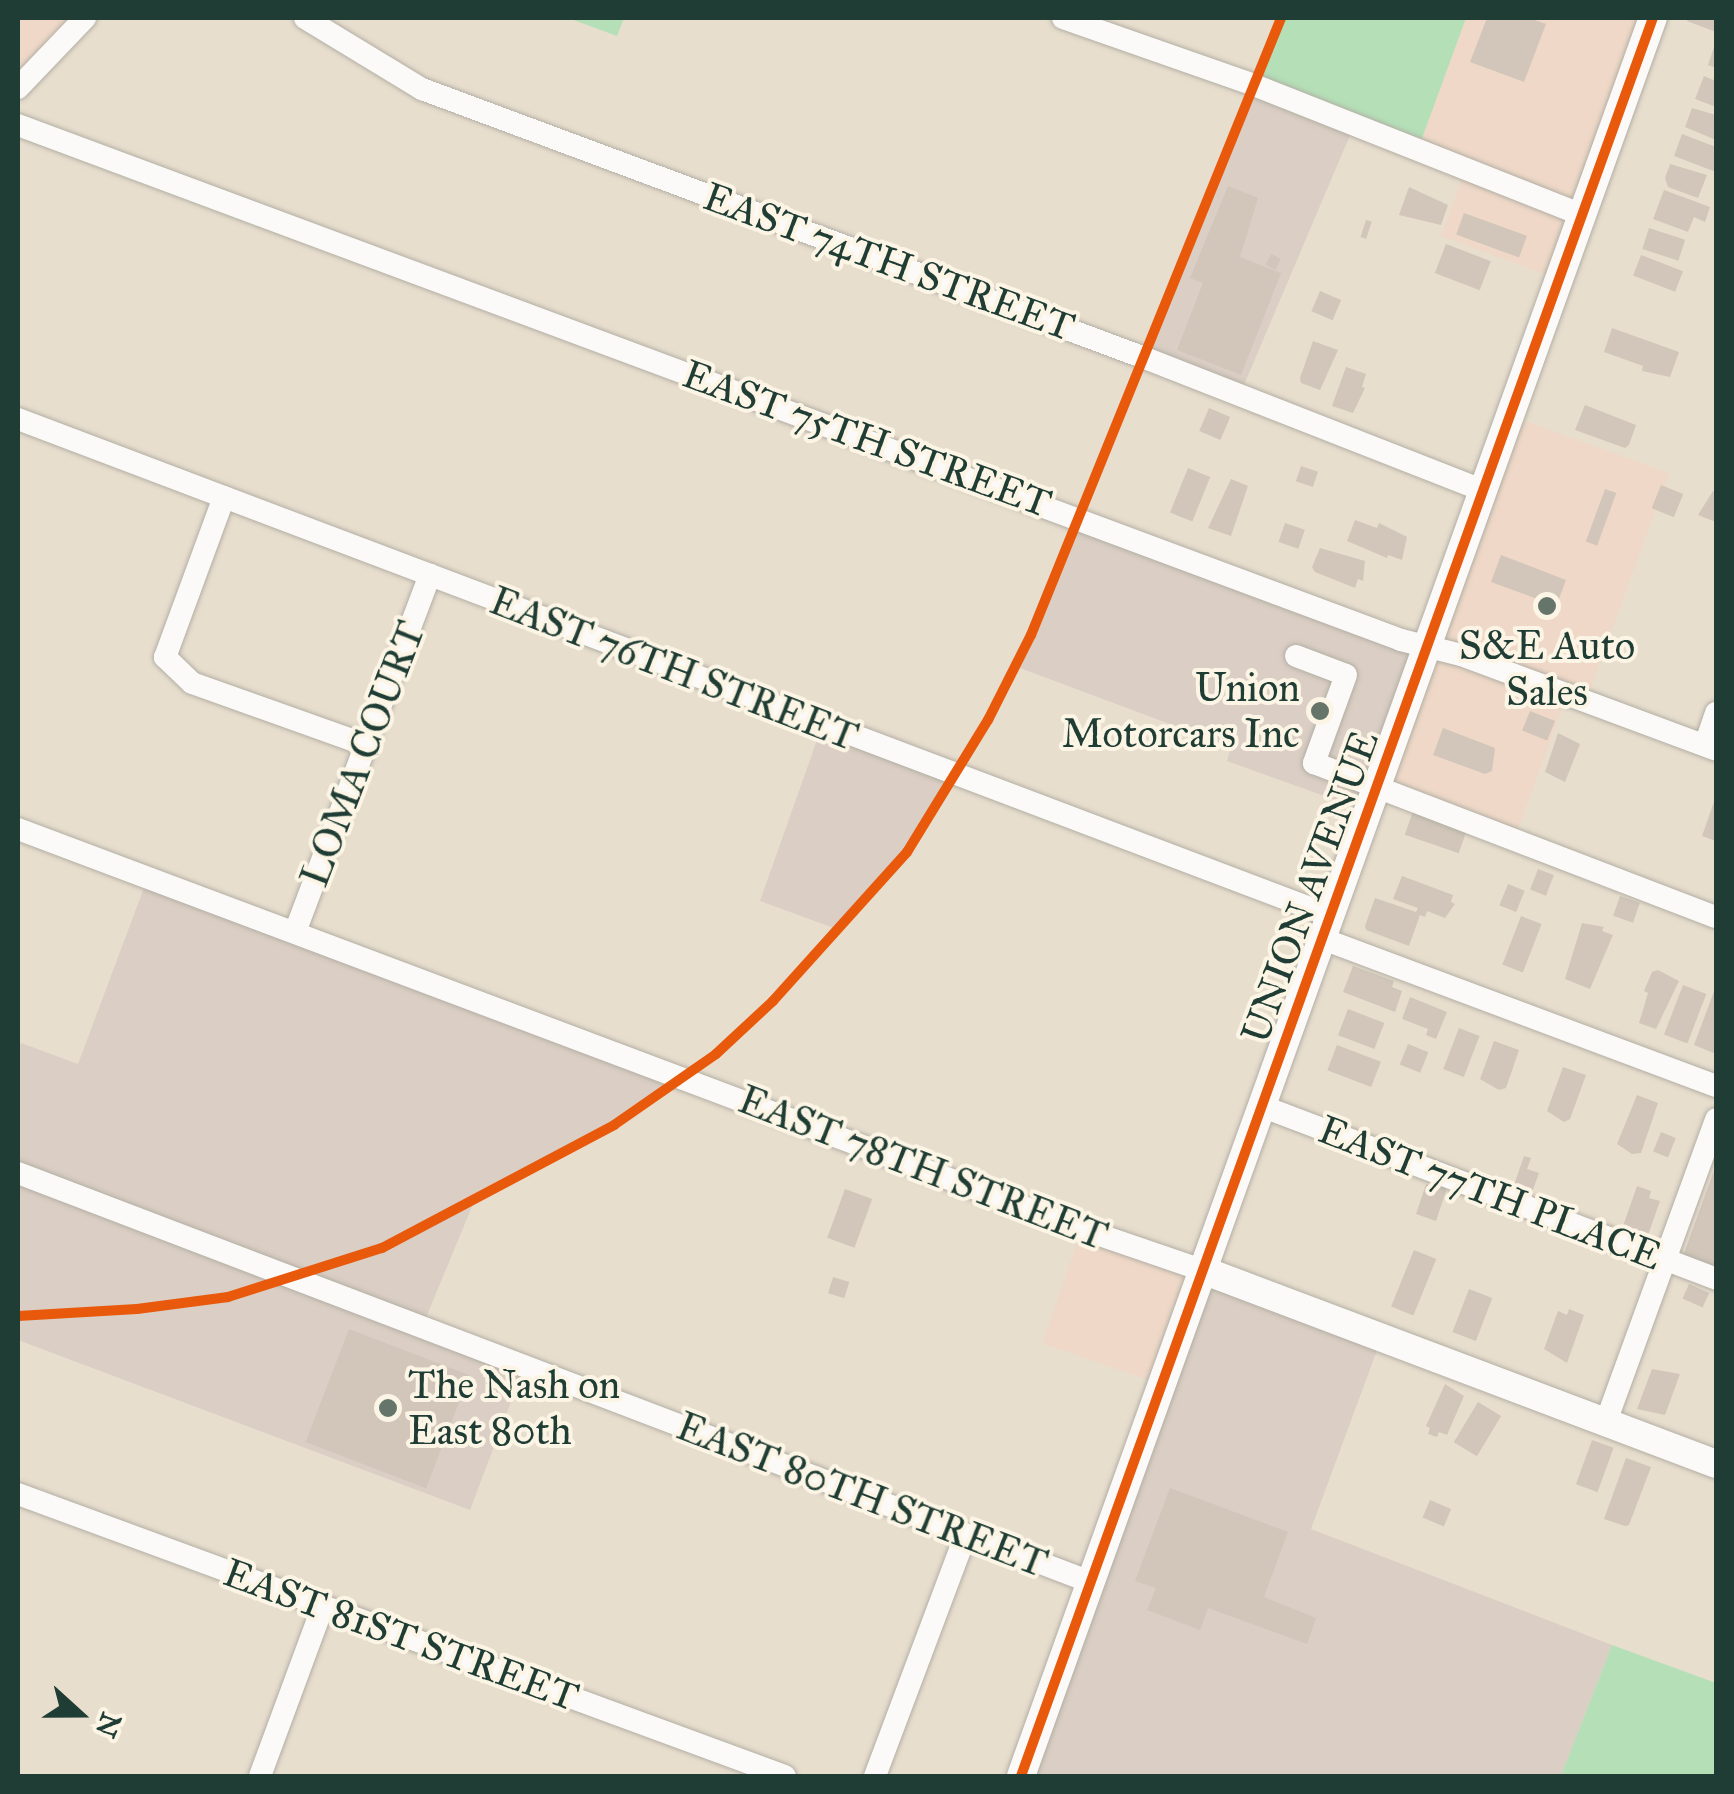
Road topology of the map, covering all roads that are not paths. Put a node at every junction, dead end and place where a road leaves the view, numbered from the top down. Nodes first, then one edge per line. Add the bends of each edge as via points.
1 (85, 18) edge
2 (305, 18) edge
3 (1063, 18) edge
4 (1654, 18) edge
5 (1125, 28) edge
6 (18, 88) edge
7 (18, 125) edge
8 (1582, 215) junction
9 (18, 420) edge
10 (1482, 490) junction
11 (224, 497) junction
12 (430, 575) junction
13 (1428, 647) junction
14 (1296, 656) dead end
15 (1716, 713) edge
16 (366, 745) junction
17 (1710, 748) edge
18 (1378, 787) junction
19 (18, 829) edge
20 (1716, 917) edge
21 (1327, 927) junction
22 (296, 932) junction
23 (1716, 1086) edge
24 (1264, 1107) junction
25 (1716, 1119) edge
26 (18, 1172) edge
27 (1668, 1261) junction
28 (1205, 1270) junction
29 (1716, 1279) edge
30 (1607, 1419) junction
31 (1716, 1464) edge
32 (18, 1494) edge
33 (964, 1536) junction
34 (1090, 1582) junction
35 (324, 1606) junction
36 (260, 1776) edge
37 (784, 1776) edge
38 (875, 1776) edge
39 (1021, 1776) edge

1 - 6 street
2 - 10 street, EAST 74TH STREET via 422,88
3 - 5 street
4 - 8 main road, UNION AVENUE
5 - 8 street
7 - 13 street, EAST 75TH STREET
8 - 10 main road, UNION AVENUE
9 - 11 street, EAST 76TH STREET
10 - 13 main road, UNION AVENUE
11 - 12 street, EAST 76TH STREET
11 - 16 street via 166,657 192,683
12 - 16 street, LOMA COURT
12 - 21 street, EAST 76TH STREET
13 - 17 street, EAST 75TH STREET
13 - 18 main road, UNION AVENUE
14 - 18 street via 1346,675 1314,763
15 - 17 street
16 - 22 street, LOMA COURT
18 - 20 street
18 - 21 main road, UNION AVENUE
19 - 22 street, EAST 78TH STREET
21 - 23 street, EAST 76TH STREET
21 - 24 main road, UNION AVENUE
22 - 28 street, EAST 78TH STREET
24 - 27 street, EAST 77TH PLACE
24 - 28 main road, UNION AVENUE
25 - 27 street
26 - 33 street, EAST 80TH STREET
27 - 29 street, EAST 77TH PLACE
27 - 30 street
28 - 30 main road, EAST 78TH STREET
28 - 34 main road, UNION AVENUE
30 - 31 main road, EAST 78TH STREET
32 - 35 street, EAST 81ST STREET
33 - 34 street, EAST 80TH STREET
33 - 38 street
34 - 39 main road, UNION AVENUE
35 - 36 street
35 - 37 street, EAST 81ST STREET

